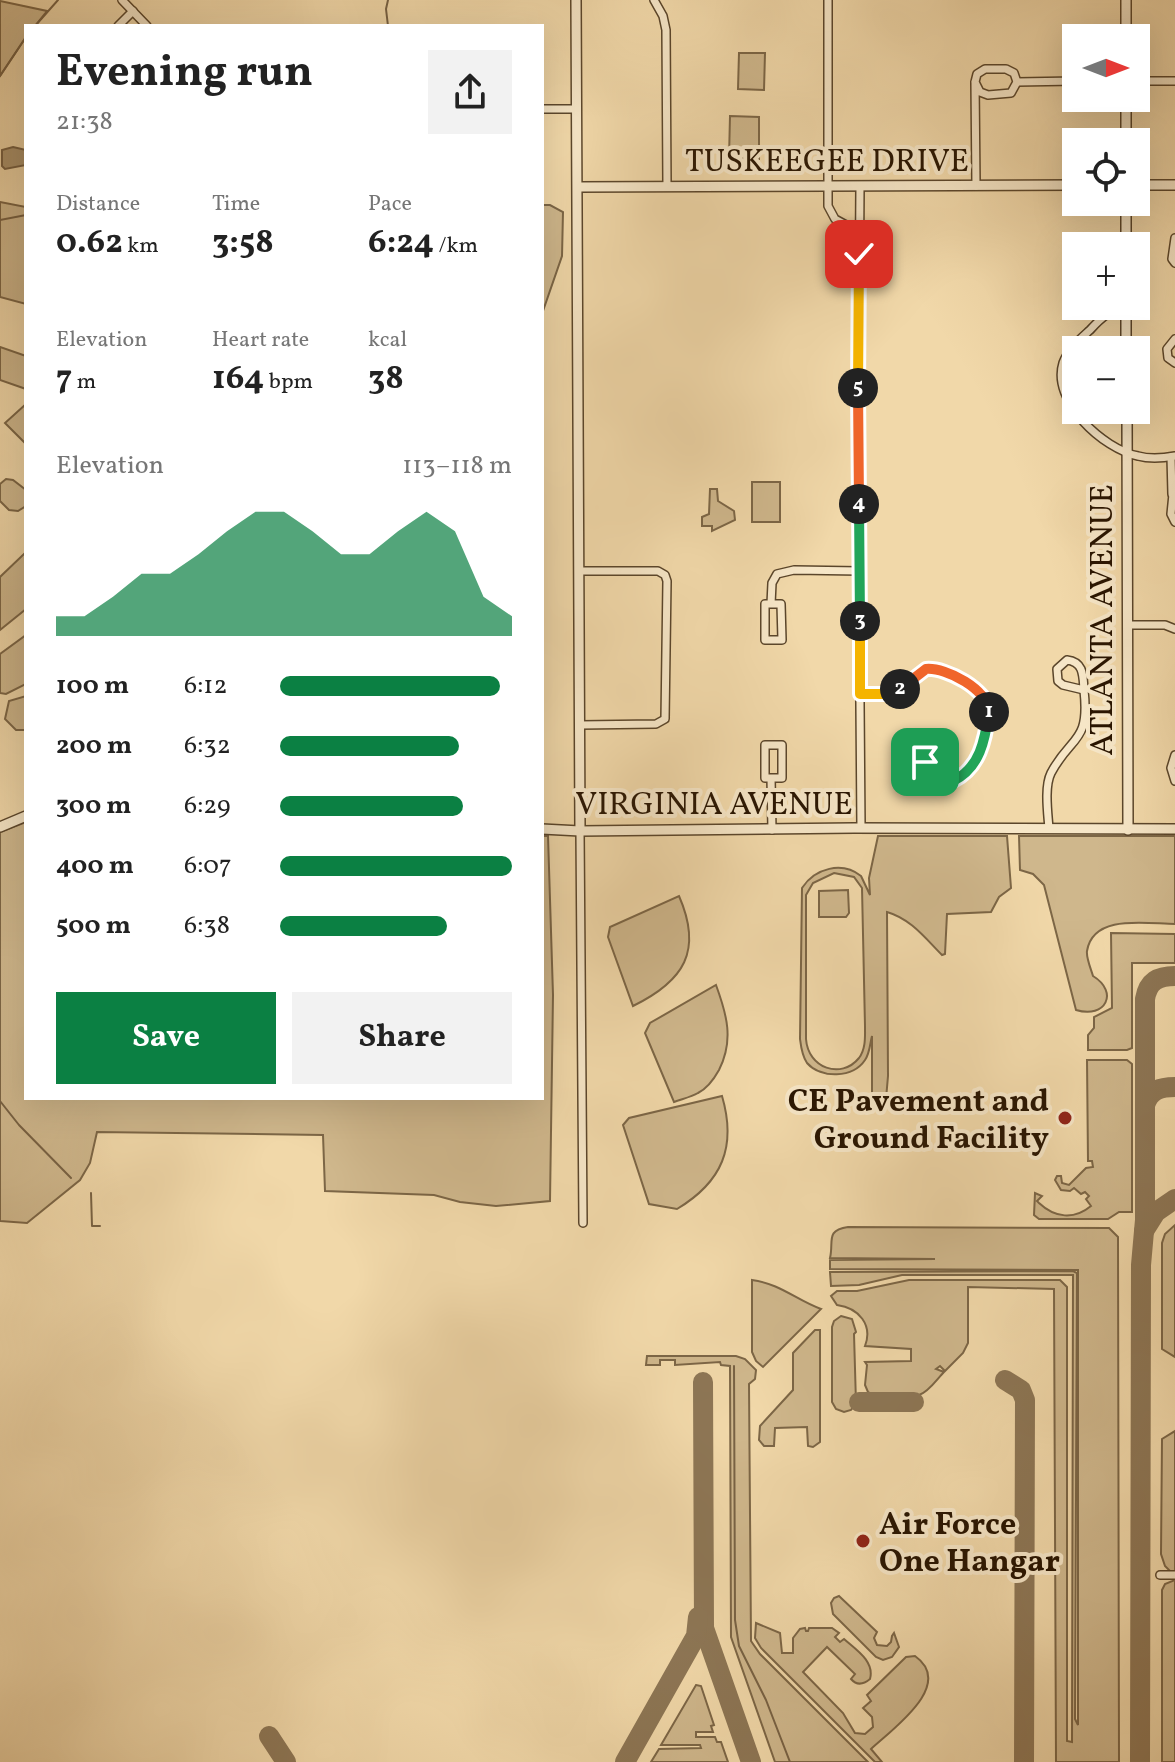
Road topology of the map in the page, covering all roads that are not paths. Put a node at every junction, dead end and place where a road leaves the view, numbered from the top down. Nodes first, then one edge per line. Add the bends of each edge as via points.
1 (122, 0) edge
2 (576, 0) edge
3 (654, 0) edge
4 (828, 0) edge
5 (1126, 0) edge
6 (133, 11) junction
7 (120, 24) edge
8 (145, 24) edge
9 (1126, 24) edge
10 (1062, 81) edge
11 (1150, 81) edge
12 (1175, 81) edge
13 (975, 82) junction
14 (1017, 82) junction
15 (544, 109) edge
16 (577, 109) junction
17 (829, 185) junction
18 (1062, 185) edge
19 (1150, 185) edge
20 (1175, 185) edge
21 (860, 186) junction
22 (976, 186) junction
23 (578, 187) junction
24 (667, 187) junction
25 (859, 232) junction
26 (1175, 238) edge
27 (1175, 263) edge
28 (1100, 320) edge
29 (1175, 339) edge
30 (1175, 363) edge
31 (1127, 424) edge
32 (1127, 452) junction
33 (1173, 457) edge
34 (1174, 494) edge
35 (1175, 522) edge
36 (579, 571) junction
37 (860, 571) junction
38 (771, 604) junction
39 (1128, 625) junction
40 (1175, 629) edge
41 (1084, 690) junction
42 (860, 694) junction
43 (580, 725) junction
44 (1175, 755) edge
45 (771, 778) junction
46 (953, 781) junction
47 (1175, 781) edge
48 (24, 817) edge
49 (0, 827) edge
50 (861, 828) junction
51 (544, 829) edge
52 (1049, 829) junction
53 (1175, 829) edge
54 (772, 830) junction
55 (1128, 830) junction
56 (580, 831) junction
57 (583, 1223) dead end
58 (1160, 1575) dead end
59 (1175, 1575) edge

1 - 6 street
2 - 16 street
3 - 24 street via 666,30
4 - 17 street
5 - 9 street
6 - 7 street
6 - 8 street
10 - 14 street
11 - 12 street
13 - 14 street via 980,92 1001,95 1014,90
13 - 14 street via 977,74 989,69 1010,70
13 - 22 street
15 - 16 street
16 - 23 street
17 - 21 street, TUSKEEGEE DRIVE
17 - 24 street, TUSKEEGEE DRIVE
17 - 25 street via 831,215
18 - 22 street, TUSKEEGEE DRIVE
19 - 20 street
21 - 22 street, TUSKEEGEE DRIVE
21 - 25 street
23 - 24 street, TUSKEEGEE DRIVE
23 - 36 street
25 - 37 street
26 - 27 street
28 - 32 street via 1070,348 1061,377 1063,391 1072,409 1098,435
29 - 30 street via 1167,353
31 - 32 street, ATLANTA AVENUE
32 - 33 street
32 - 39 street, ATLANTA AVENUE
33 - 34 street
34 - 35 street
36 - 43 street
36 - 43 street via 656,570 667,581 665,719 656,724
37 - 38 street via 780,572 772,583
37 - 42 street
38 - 38 street via 781,604 782,640 765,640 765,604
39 - 40 street
39 - 55 street, ATLANTA AVENUE
41 - 41 street via 1058,681 1058,666 1067,660 1077,663
41 - 52 street via 1082,730 1049,776
42 - 46 street via 893,694 933,668 984,695 990,709 981,753
42 - 50 street
43 - 56 street
44 - 47 street
45 - 45 street via 782,778 782,745 765,745 765,778
45 - 54 street
46 - 46 street via 917,788 908,783 905,772 912,762 922,761
48 - 49 street
50 - 52 street, VIRGINIA AVENUE
50 - 54 street, VIRGINIA AVENUE
51 - 56 street, VIRGINIA AVENUE
52 - 55 street, VIRGINIA AVENUE
53 - 55 street, VIRGINIA AVENUE
54 - 56 street, VIRGINIA AVENUE
56 - 57 street
58 - 59 street

